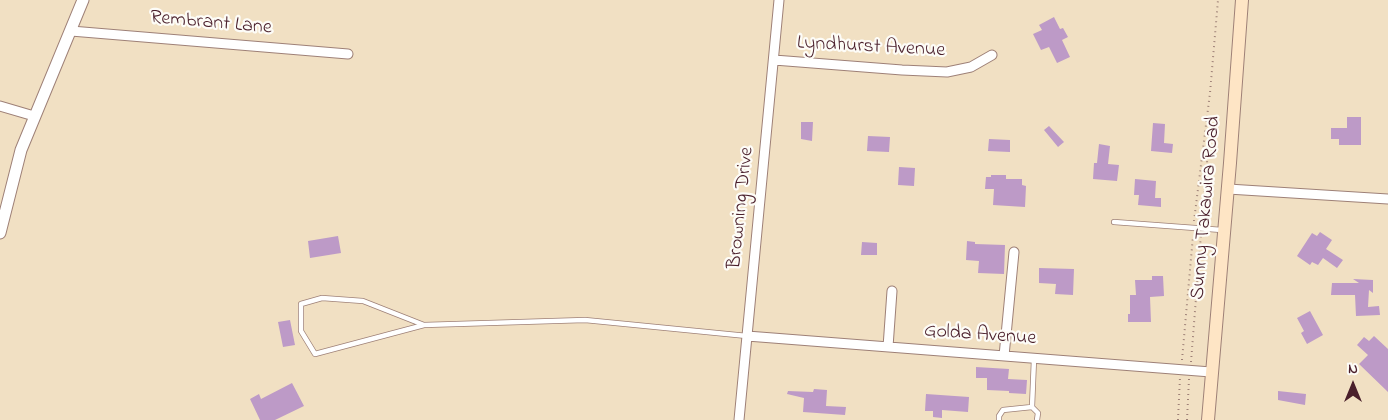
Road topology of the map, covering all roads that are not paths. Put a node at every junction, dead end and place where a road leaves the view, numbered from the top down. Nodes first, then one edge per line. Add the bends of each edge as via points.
1 (83, 0) edge
2 (779, 0) edge
3 (1242, 0) edge
4 (70, 30) junction
5 (348, 54) dead end
6 (992, 55) dead end
7 (774, 60) junction
8 (0, 106) edge
9 (34, 116) junction
10 (1228, 189) junction
11 (1388, 199) edge
12 (1114, 222) dead end
13 (1224, 230) junction
14 (0, 233) edge
15 (1014, 252) dead end
16 (892, 291) dead end
17 (424, 325) junction
18 (747, 336) junction
19 (888, 347) junction
20 (1004, 356) junction
21 (1034, 358) junction
22 (1211, 372) junction
23 (1032, 407) junction
24 (739, 420) edge
25 (998, 420) edge
26 (1037, 420) edge
27 (1208, 420) edge

1 - 4 street
2 - 7 street, Browning Drive
3 - 10 main road, Sunny Takawira Road
4 - 5 street, Rembrant Lane
4 - 9 street
6 - 7 street, Lyndhurst Avenue via 971,67 947,72
7 - 18 street, Browning Drive
8 - 9 street
9 - 14 street via 21,150
10 - 11 street
10 - 13 main road, Sunny Takawira Road
12 - 13 lane
13 - 22 main road, Sunny Takawira Road
15 - 20 street
16 - 19 street
17 - 17 lane via 315,354 301,331 301,304 322,298 363,301
17 - 18 lane via 585,320
18 - 19 street, Golda Avenue
18 - 24 street, Browning Drive
19 - 20 street, Golda Avenue
20 - 21 street, Golda Avenue
21 - 22 street, Golda Avenue
21 - 23 lane
22 - 27 main road, Sunny Takawira Road
23 - 25 lane via 1003,410
23 - 26 lane via 1038,413

